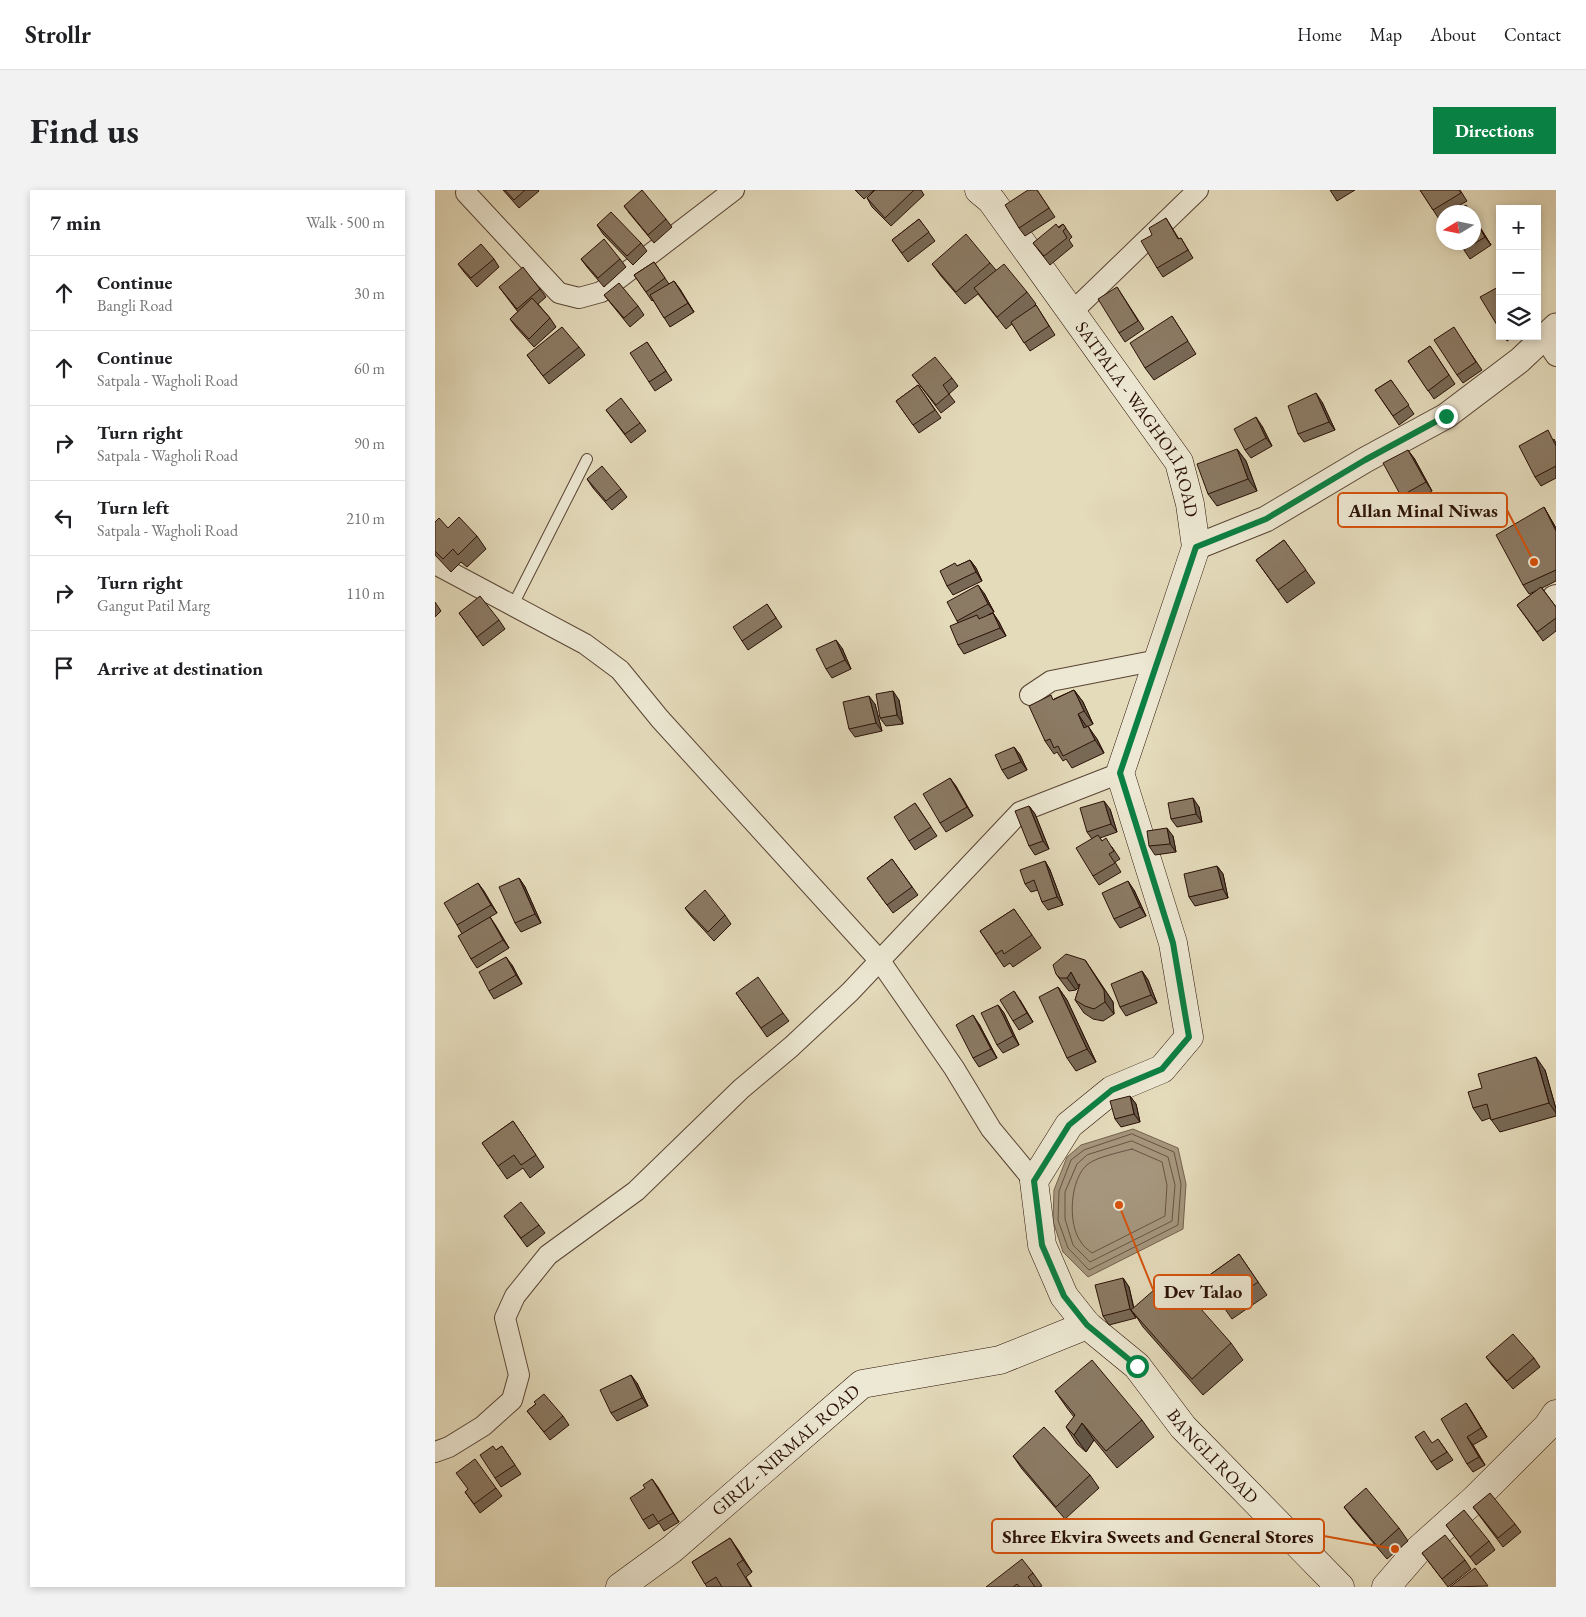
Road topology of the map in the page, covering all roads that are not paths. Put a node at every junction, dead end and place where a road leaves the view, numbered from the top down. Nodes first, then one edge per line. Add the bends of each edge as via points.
1 (734, 190) edge
2 (979, 190) edge
3 (1197, 190) edge
4 (466, 193) dead end
5 (1071, 313) junction
6 (1552, 340) edge
7 (587, 459) dead end
8 (1196, 547) junction
9 (435, 564) edge
10 (513, 605) junction
11 (1158, 660) junction
12 (1030, 695) dead end
13 (1120, 773) junction
14 (880, 961) junction
15 (1034, 1181) junction
16 (1087, 1325) junction
17 (1556, 1414) edge
18 (435, 1452) edge
19 (620, 1587) edge
20 (1339, 1587) edge
21 (1386, 1587) edge

1 - 4 street via 601,292 579,298 559,293
2 - 5 main road, SATPALA - WAGHOLI ROAD via 991,200
3 - 5 street
5 - 8 main road, SATPALA - WAGHOLI ROAD via 1179,462 1191,504
6 - 8 street via 1446,416 1266,519
7 - 10 lane
8 - 11 main road, SATPALA - WAGHOLI ROAD
9 - 10 street
10 - 14 street via 585,644 620,670
11 - 12 street via 1051,681
11 - 13 main road, SATPALA - WAGHOLI ROAD
13 - 14 street via 1020,812
13 - 15 main road via 1173,943 1189,1037 1162,1069 1112,1090 1069,1125
14 - 15 street via 954,1068 991,1129
14 - 18 street via 635,1190 548,1255 515,1296 505,1318 519,1375 512,1400 483,1426
15 - 16 main road via 1042,1245 1064,1296
16 - 19 main road, GIRIZ - NIRMAL ROAD via 1000,1360 862,1384 672,1549
16 - 20 main road, BANGLI ROAD via 1137,1366 1183,1427
17 - 21 main road via 1547,1427 1417,1552

